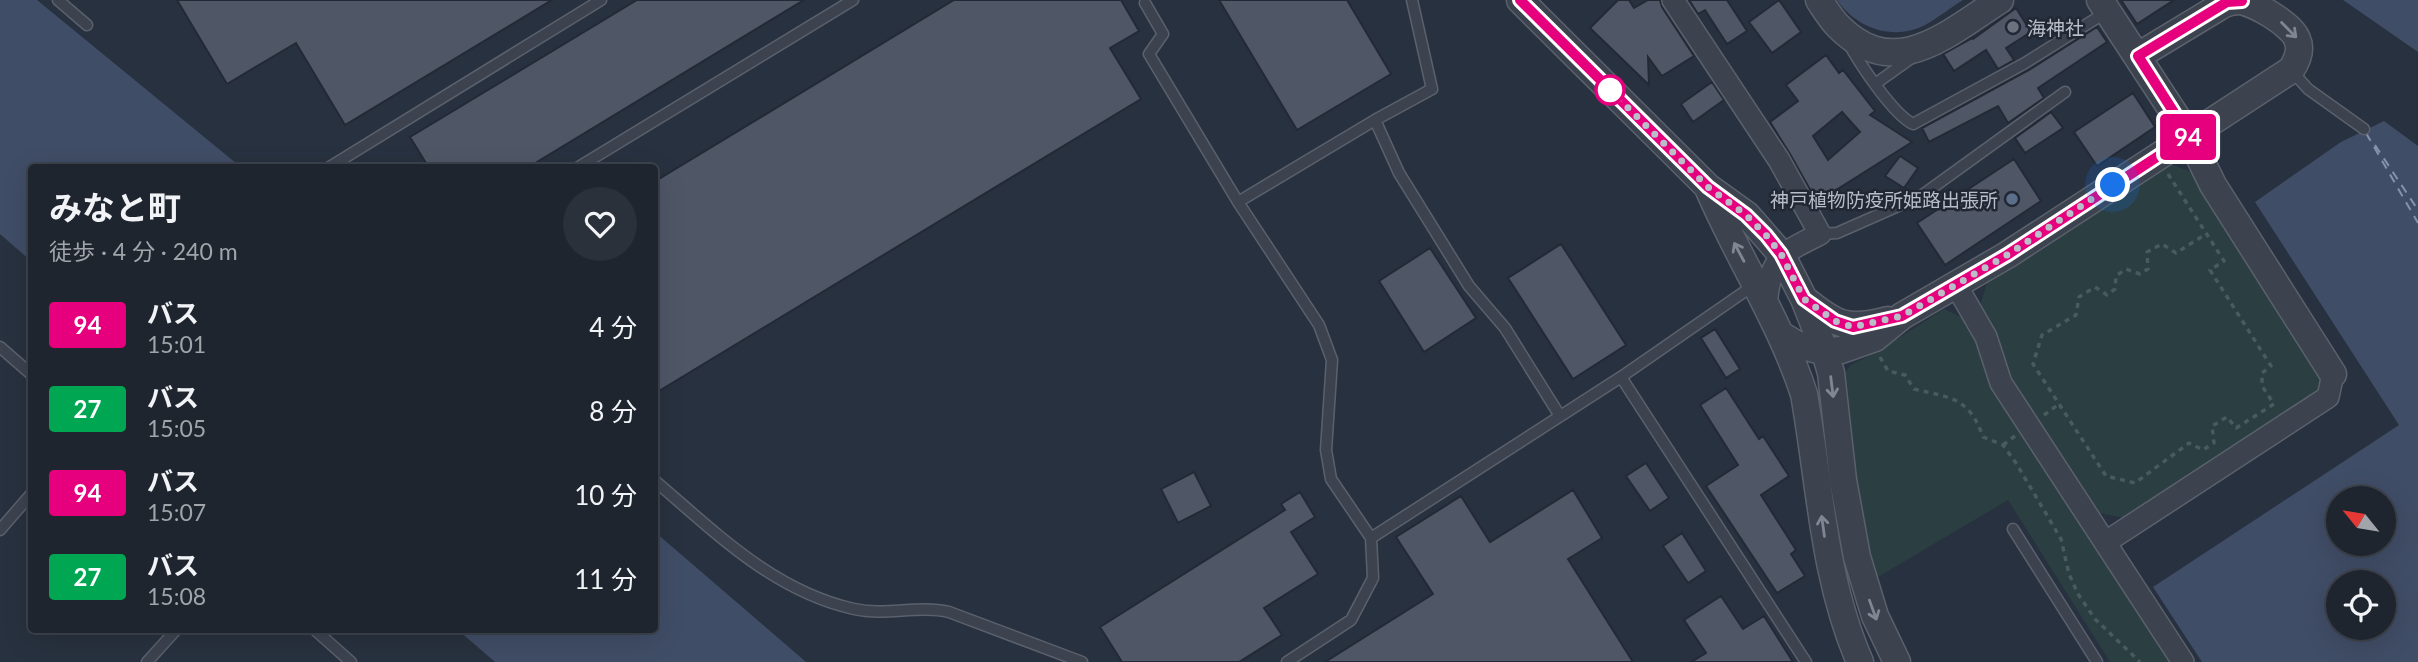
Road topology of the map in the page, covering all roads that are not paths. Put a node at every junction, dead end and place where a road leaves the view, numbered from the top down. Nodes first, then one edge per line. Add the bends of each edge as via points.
1 (58, 0) edge
2 (601, 0) edge
3 (853, 0) edge
4 (1412, 0) edge
5 (1673, 0) edge
6 (1819, 0) edge
7 (2000, 0) edge
8 (1524, 1) edge
9 (1145, 4) dead end
10 (2104, 6) edge
11 (87, 25) dead end
12 (1837, 26) junction
13 (1925, 48) junction
14 (2138, 56) junction
15 (2291, 70) junction
16 (1875, 84) junction
17 (2065, 92) dead end
18 (1375, 120) junction
19 (2364, 129) dead end
20 (2189, 136) junction
21 (334, 164) edge
22 (584, 164) edge
23 (1708, 187) junction
24 (1238, 202) junction
25 (1820, 234) junction
26 (1781, 254) junction
27 (1956, 285) junction
28 (1761, 294) junction
29 (1804, 299) junction
30 (1902, 316) junction
31 (1853, 327) junction
32 (1781, 335) junction
33 (0, 347) edge
34 (1825, 352) junction
35 (28, 372) edge
36 (2333, 374) joint
37 (1621, 377) junction
38 (1804, 394) junction
39 (1560, 416) junction
40 (658, 483) edge
41 (28, 498) edge
42 (2013, 529) dead end
43 (0, 530) edge
44 (1371, 538) junction
45 (2106, 542) junction
46 (173, 633) edge
47 (318, 633) edge
48 (148, 662) edge
49 (351, 662) edge
50 (1082, 662) edge
51 (1287, 662) edge
52 (1806, 662) edge
53 (1860, 662) edge
54 (1896, 662) edge
55 (2097, 662) edge
56 (2183, 662) edge

1 - 11 lane
2 - 21 lane
3 - 22 lane
4 - 18 lane via 1432,89
5 - 25 street via 1779,160
6 - 12 street
7 - 13 street
8 - 23 street
9 - 24 lane via 1163,34 1149,54
10 - 14 street
10 - 16 lane via 2025,63 1913,124
12 - 13 street via 1880,51
12 - 16 lane
13 - 16 lane
14 -> 15 street via 2227,2 2242,1 2289,27 2298,39 2298,55
14 - 20 street
15 - 19 lane via 2308,89
15 - 20 street
17 - 25 lane via 1921,196 1837,233
18 - 24 lane
18 - 39 lane via 1399,173 1469,286 1505,328
20 - 27 street
20 - 36 street via 2213,185
23 - 26 street via 1746,215
28 -> 23 street
24 - 44 lane via 1319,325 1332,360 1326,450 1331,480
25 - 26 street
26 - 28 street
26 - 29 street
27 - 30 street
27 - 45 street via 1986,337 2001,383
28 - 32 street
28 - 37 lane
29 - 31 street via 1835,321
29 - 34 street
30 - 31 street
30 - 34 street via 1875,338
31 - 34 street
32 - 34 street
32 - 38 street
33 - 35 lane
34 - 38 street via 1811,368
34 -> 54 street via 1857,557 1875,616
36 - 45 street via 2328,397
37 - 39 lane
37 - 52 lane
53 -> 38 street via 1832,580
39 - 44 lane
40 - 50 lane via 757,566 807,594 855,609 933,608
41 - 43 lane
42 - 55 lane
44 - 51 lane via 1373,578 1351,620
45 - 56 street
46 - 48 lane
47 - 49 lane

